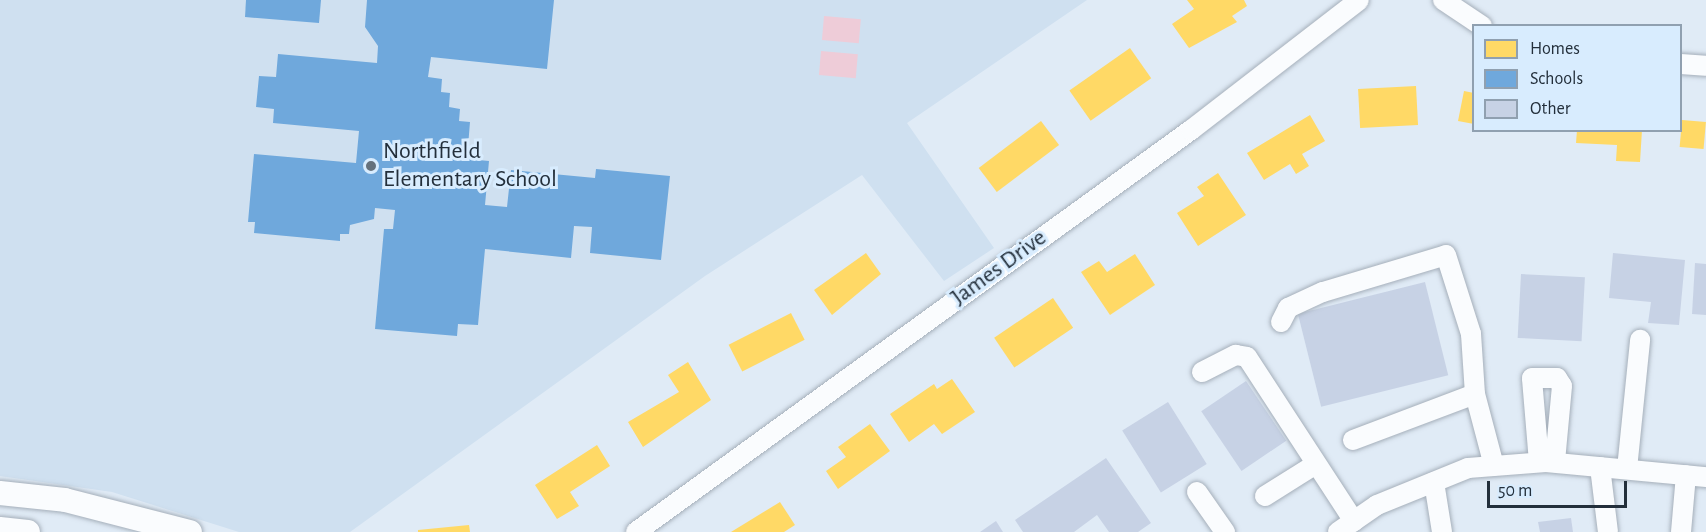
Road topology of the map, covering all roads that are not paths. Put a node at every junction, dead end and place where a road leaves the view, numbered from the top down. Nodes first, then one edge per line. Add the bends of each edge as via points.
1 (1359, 0) edge
2 (1443, 0) edge
3 (1479, 24) edge
4 (1682, 64) edge
5 (1706, 66) edge
6 (1281, 322) dead end
7 (1640, 340) dead end
8 (1202, 372) dead end
9 (1475, 394) junction
10 (1353, 440) dead end
11 (1316, 465) junction
12 (1494, 466) junction
13 (1600, 467) junction
14 (1627, 470) junction
15 (1696, 476) edge
16 (1434, 482) junction
17 (1197, 492) dead end
18 (0, 493) edge
19 (1265, 496) dead end
20 (1354, 521) junction
21 (0, 529) edge
22 (28, 532) edge
23 (190, 532) edge
24 (636, 532) edge
25 (1225, 532) edge
26 (1338, 532) edge
27 (1442, 532) edge
28 (1608, 532) edge
29 (1681, 532) edge

1 - 24 street, James Drive via 1191,130
2 - 3 street
4 - 5 street
6 - 9 street via 1288,308 1323,292 1446,255 1471,334
7 - 14 street
8 - 11 street via 1236,355 1247,357
9 - 10 street
9 - 12 street
11 - 19 street
11 - 20 street
12 - 13 street via 1547,462
12 - 16 street via 1468,468
13 - 14 street
13 - 28 street
14 - 15 street
15 - 29 street
16 - 20 street
16 - 27 street
17 - 25 street
18 - 23 main road via 65,501
20 - 26 street
21 - 22 main road

